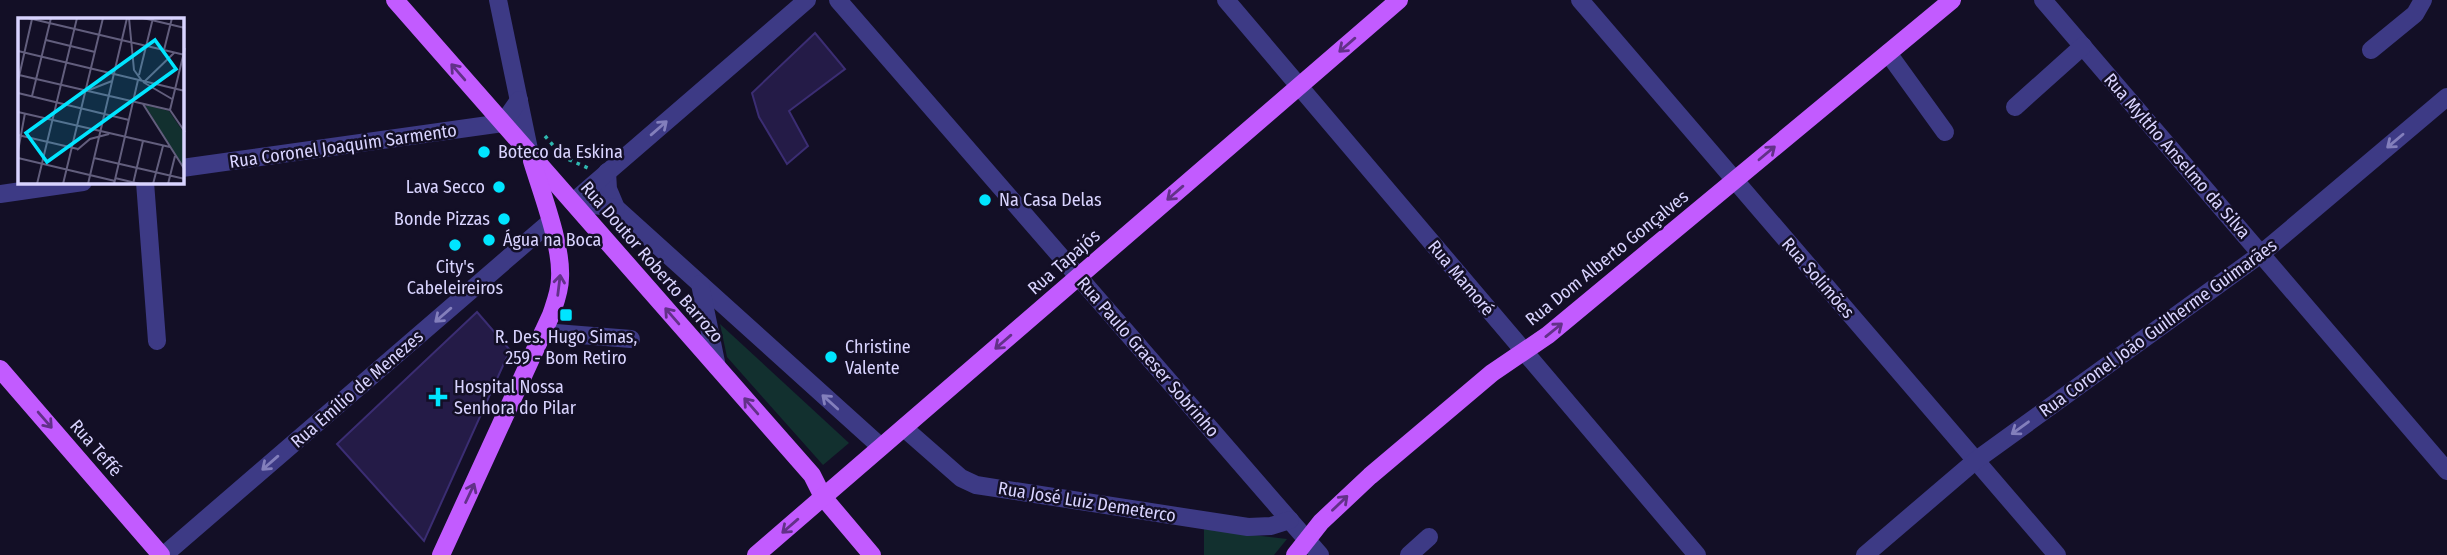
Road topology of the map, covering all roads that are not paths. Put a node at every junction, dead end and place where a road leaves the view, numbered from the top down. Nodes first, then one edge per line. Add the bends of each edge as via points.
1 (395, 0) edge
2 (498, 0) edge
3 (807, 0) edge
4 (838, 0) edge
5 (1226, 0) edge
6 (1399, 0) edge
7 (1580, 0) edge
8 (1952, 0) edge
9 (2043, 0) edge
10 (2423, 0) edge
11 (2083, 46) junction
12 (2371, 50) dead end
13 (1888, 53) junction
14 (1299, 86) junction
15 (2447, 97) edge
16 (519, 100) junction
17 (2015, 107) dead end
18 (503, 123) junction
19 (1945, 132) dead end
20 (530, 154) junction
21 (184, 168) edge
22 (607, 172) junction
23 (1735, 180) junction
24 (69, 184) edge
25 (145, 184) edge
26 (0, 194) edge
27 (573, 202) junction
28 (616, 208) junction
29 (550, 222) junction
30 (595, 228) junction
31 (2261, 254) junction
32 (1078, 277) junction
33 (701, 284) junction
34 (543, 332) junction
35 (631, 339) dead end
36 (157, 341) dead end
37 (1523, 351) junction
38 (717, 367) junction
39 (0, 369) edge
40 (904, 428) junction
41 (881, 447) junction
42 (1975, 461) junction
43 (2447, 471) edge
44 (823, 497) junction
45 (1290, 520) junction
46 (1429, 537) dead end
47 (1307, 541) junction
48 (163, 555) edge
49 (441, 555) edge
50 (756, 555) edge
51 (872, 555) edge
52 (1295, 555) edge
53 (1320, 555) edge
54 (1409, 555) edge
55 (1697, 555) edge
56 (1865, 555) edge
57 (2057, 555) edge

18 -> 1 main road, Rua Doutor Roberto Barrozo
2 - 16 street
22 -> 3 street
4 - 32 street, Rua Paulo Graeser Sobrinho
5 - 14 street, Rua Mamoré
6 -> 14 main road, Rua Tapajós
7 - 23 street, Rua Solimões
8 - 13 main road, Rua Dom Alberto Gonçalves
9 - 11 street, Rua Myltho Anselmo da Silva
10 - 12 street via 2415,14
11 - 17 street
11 - 31 street, Rua Myltho Anselmo da Silva
13 - 19 street
23 -> 13 main road, Rua Dom Alberto Gonçalves
14 -> 32 main road, Rua Tapajós
14 - 37 street, Rua Mamoré
15 -> 31 street, Rua Coronel João Guilherme Guimarães
16 - 18 street
16 - 20 street
18 - 20 main road, Rua Doutor Roberto Barrozo
18 - 21 street, Rua Coronel Joaquim Sarmento
20 - 27 main road, Rua Doutor Roberto Barrozo
20 - 29 main road
22 - 27 street
22 - 28 street
37 -> 23 main road, Rua Dom Alberto Gonçalves
23 - 42 street, Rua Solimões
24 - 26 street
25 - 36 street
27 - 28 street
27 - 30 main road, Rua Doutor Roberto Barrozo
28 - 33 street
29 - 30 main road via 569,219
34 -> 29 main road via 557,300 561,276
29 -> 48 street, Rua Emílio de Menezes
38 -> 30 main road, Rua Doutor Roberto Barrozo
31 -> 42 street, Rua Coronel João Guilherme Guimarães
31 - 43 street, Rua Myltho Anselmo da Silva
32 -> 40 main road, Rua Tapajós
32 - 45 street, Rua Paulo Graeser Sobrinho
33 - 38 street
41 -> 33 street
34 - 35 street
49 -> 34 main road
47 -> 37 main road, Rua Dom Alberto Gonçalves via 1361,484
37 - 55 street, Rua Mamoré
44 -> 38 main road, Rua Doutor Roberto Barrozo via 812,475
39 -> 48 main road, Rua Teffé
40 - 41 main road, Rua Tapajós
40 - 45 street, Rua José Luiz Demeterco via 961,478 976,485 1248,527
41 - 44 main road, Rua Tapajós
42 - 56 street, Rua Coronel João Guilherme Guimarães
42 - 57 street, Rua Solimões
44 -> 50 main road, Rua Tapajós
44 - 51 main road, Rua Doutor Roberto Barrozo
45 - 47 street, Rua Paulo Graeser Sobrinho
46 - 54 street
47 - 52 main road, Rua Dom Alberto Gonçalves
47 - 53 street, Rua Paulo Graeser Sobrinho

